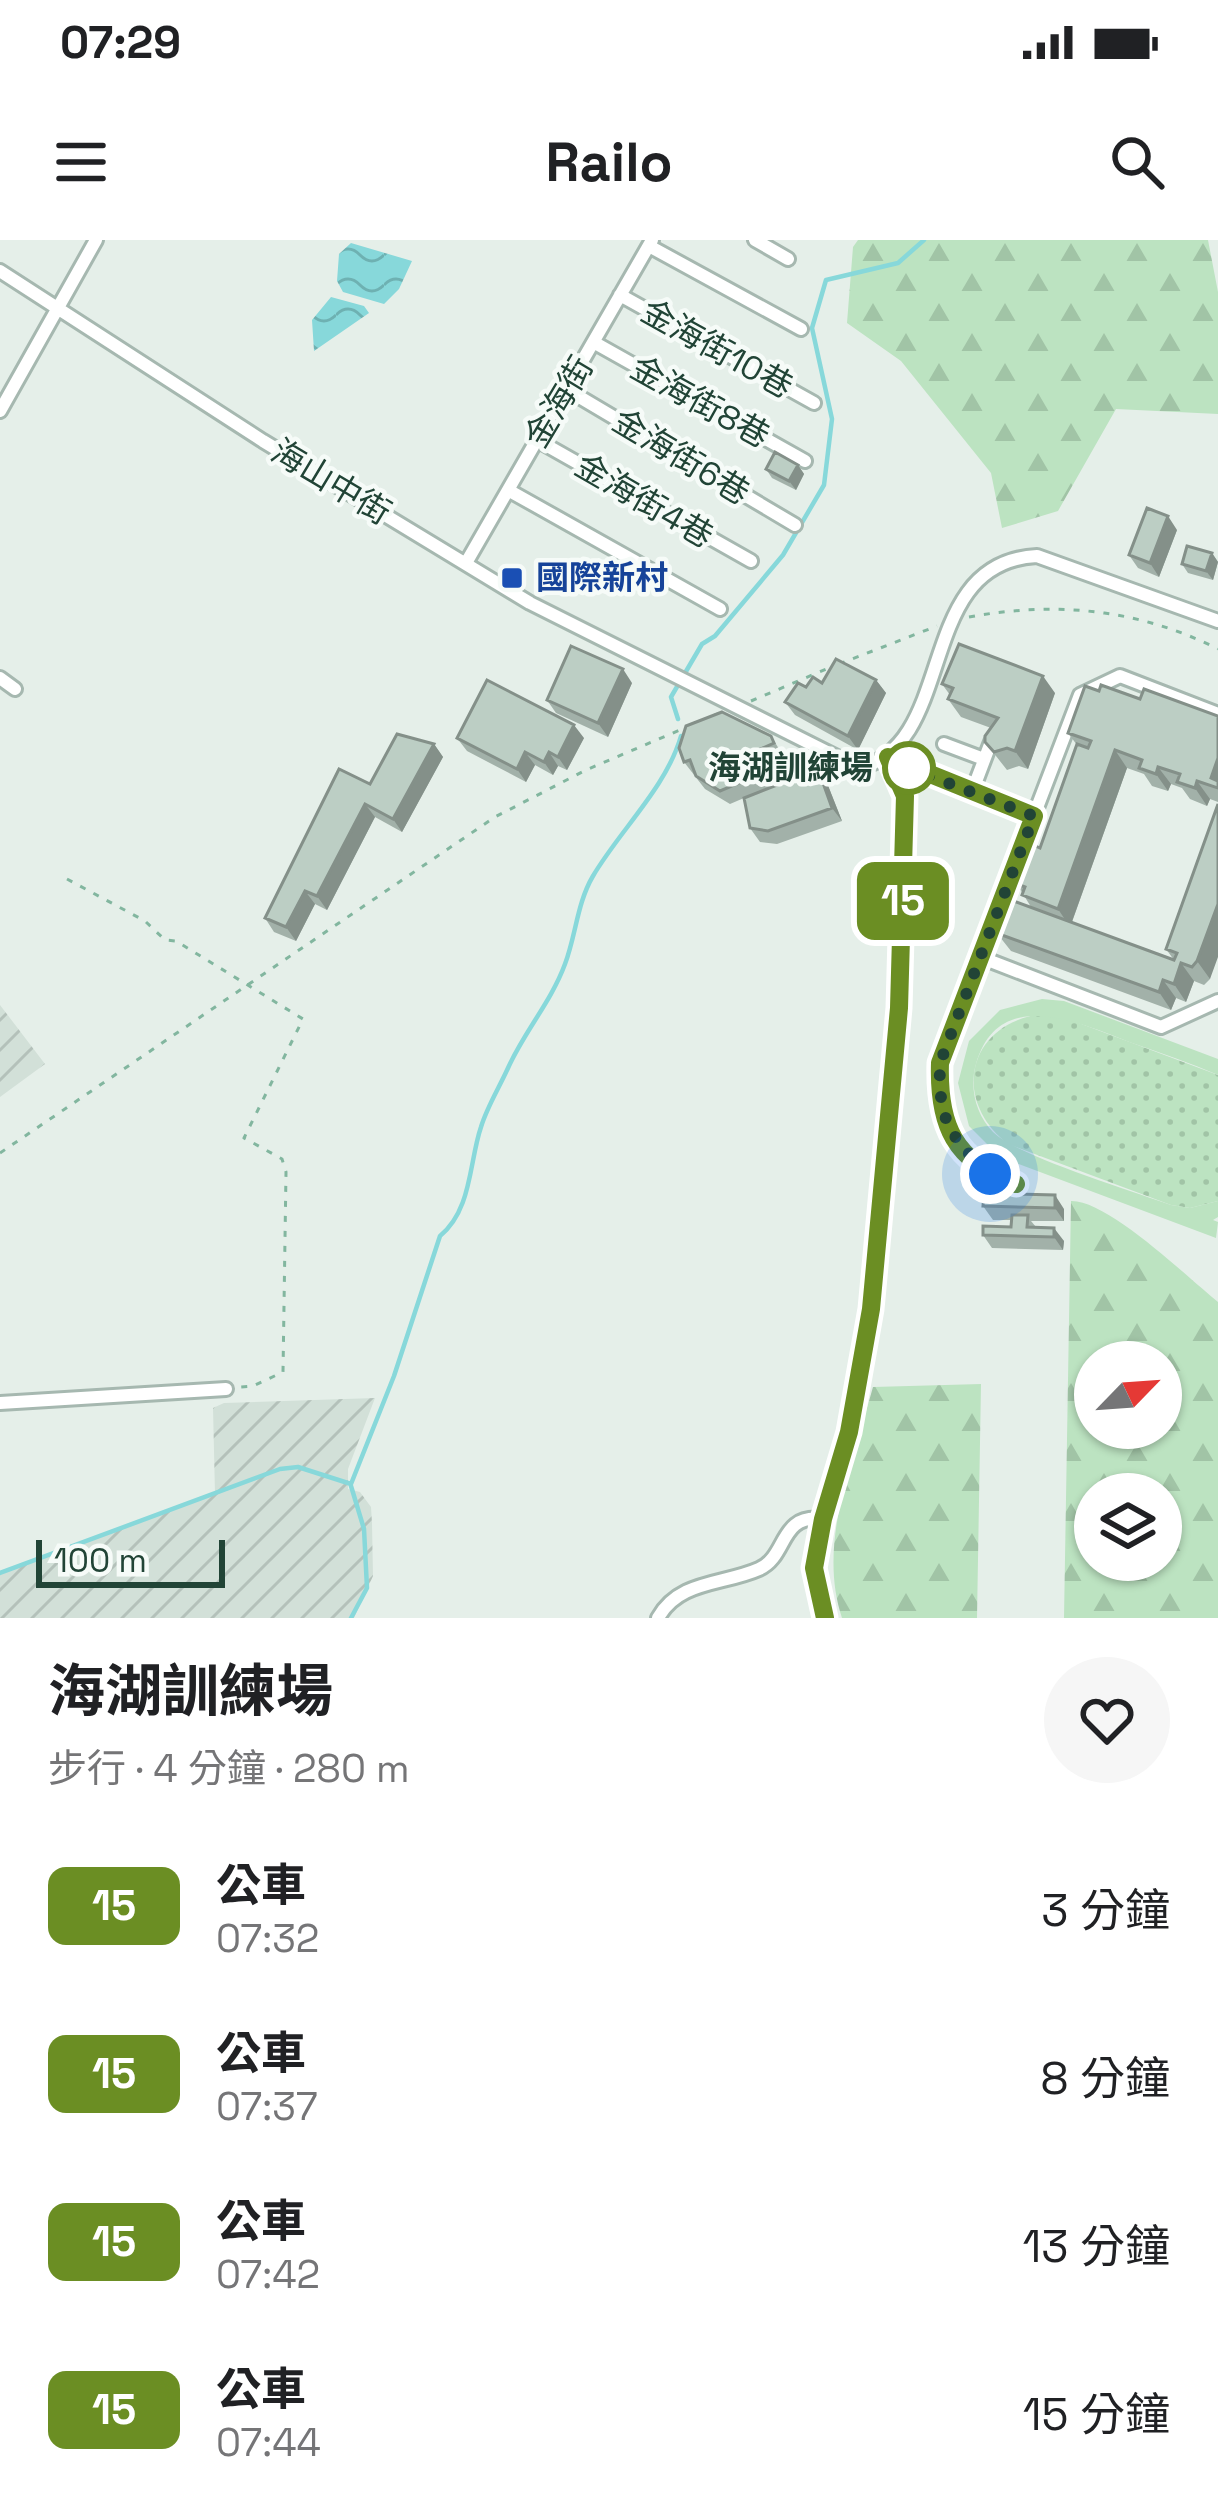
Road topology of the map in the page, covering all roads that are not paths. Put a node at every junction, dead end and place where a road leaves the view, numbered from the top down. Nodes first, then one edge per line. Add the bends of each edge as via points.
1 (96, 240) edge
2 (755, 240) edge
3 (650, 243) edge
4 (788, 259) dead end
5 (0, 271) edge
6 (620, 295) junction
7 (58, 309) junction
8 (801, 329) dead end
9 (595, 343) junction
10 (566, 389) junction
11 (814, 403) dead end
12 (0, 411) edge
13 (537, 440) junction
14 (805, 461) dead end
15 (508, 490) junction
16 (795, 525) dead end
17 (751, 561) dead end
18 (466, 563) junction
19 (720, 609) dead end
20 (1218, 621) edge
21 (0, 679) edge
22 (15, 689) dead end
23 (1218, 714) edge
24 (991, 742) edge
25 (944, 744) dead end
26 (888, 757) junction
27 (984, 759) junction
28 (972, 792) junction
29 (1034, 816) junction
30 (980, 957) junction
31 (1218, 1001) edge
32 (1016, 1184) dead end
33 (226, 1389) road end
34 (0, 1403) edge
35 (823, 1519) junction
36 (658, 1618) edge
37 (825, 1618) edge

1 - 7 street
2 - 4 street
3 - 6 street, 金海街
3 - 8 street
5 - 7 street, 海山中街
6 - 9 street, 金海街
6 - 11 street, 金海街10巷
7 - 12 street
7 - 18 street, 海山中街
9 - 10 street, 金海街
9 - 14 street, 金海街8巷
10 - 13 street, 金海街
10 - 16 street, 金海街6巷
13 - 15 street, 金海街
13 - 17 street, 金海街4巷
15 - 18 street, 金海街
15 - 19 street
18 - 26 street, 海山中街 via 860,768
20 - 26 street via 1037,556 1012,557 970,589 911,727
21 - 22 street
23 - 29 street via 1120,676 1080,695
24 - 27 street
25 - 27 street
26 - 28 street
26 - 35 street via 905,796 899,1008 871,1309
27 - 28 street
28 - 29 street
29 - 30 street
30 - 31 street via 1161,1027
30 - 32 street via 940,1063 939,1102 955,1142 990,1174
33 - 34 street
35 - 36 street via 792,1526 765,1567 678,1593
35 - 37 street via 814,1568

